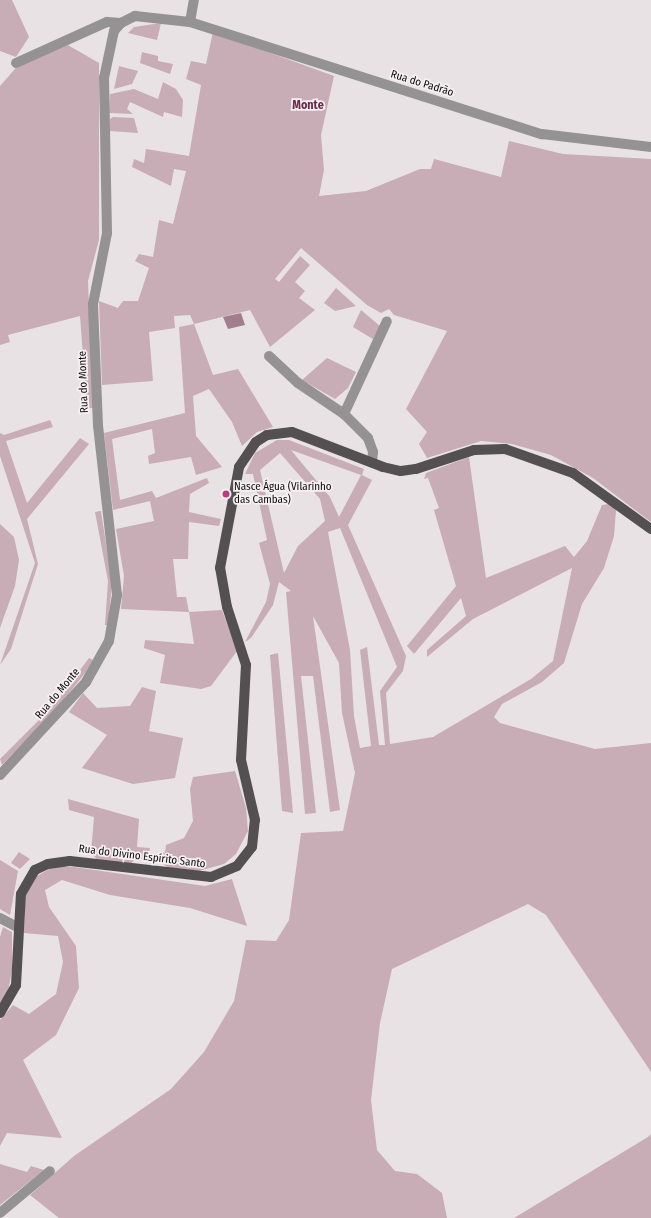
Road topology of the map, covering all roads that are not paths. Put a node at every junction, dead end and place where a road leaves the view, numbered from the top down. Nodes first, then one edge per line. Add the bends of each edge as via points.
1 (194, 0) edge
2 (190, 22) junction
3 (120, 23) junction
4 (16, 63) dead end
5 (651, 147) edge
6 (387, 321) dead end
7 (269, 356) dead end
8 (344, 414) junction
9 (372, 462) junction
10 (651, 529) edge
11 (0, 775) edge
12 (0, 918) edge
13 (17, 927) junction
14 (0, 1012) edge
15 (50, 1171) dead end
16 (0, 1213) edge

1 - 2 street
2 - 3 street via 135,16
2 - 5 street, Rua do Padrão via 542,134
3 - 4 street via 107,22
3 - 11 street, Rua do Monte via 114,32 104,78 107,233 93,304 98,425 117,595 109,640 86,682
6 - 8 street
7 - 8 street via 298,383
8 - 9 street via 368,438 373,452
9 - 10 main road, Rua do Divino Espírito Santo via 383,468 409,471 483,448 518,452 573,473
9 - 13 main road, Rua do Divino Espírito Santo via 284,432 267,434 256,442 239,467 220,568 224,596 242,649 248,681 241,760 256,830 248,854 231,871 201,878 70,861 48,864 34,870 24,884
12 - 13 street
13 - 14 main road, Rua do Divino Espírito Santo via 16,984
15 - 16 street

